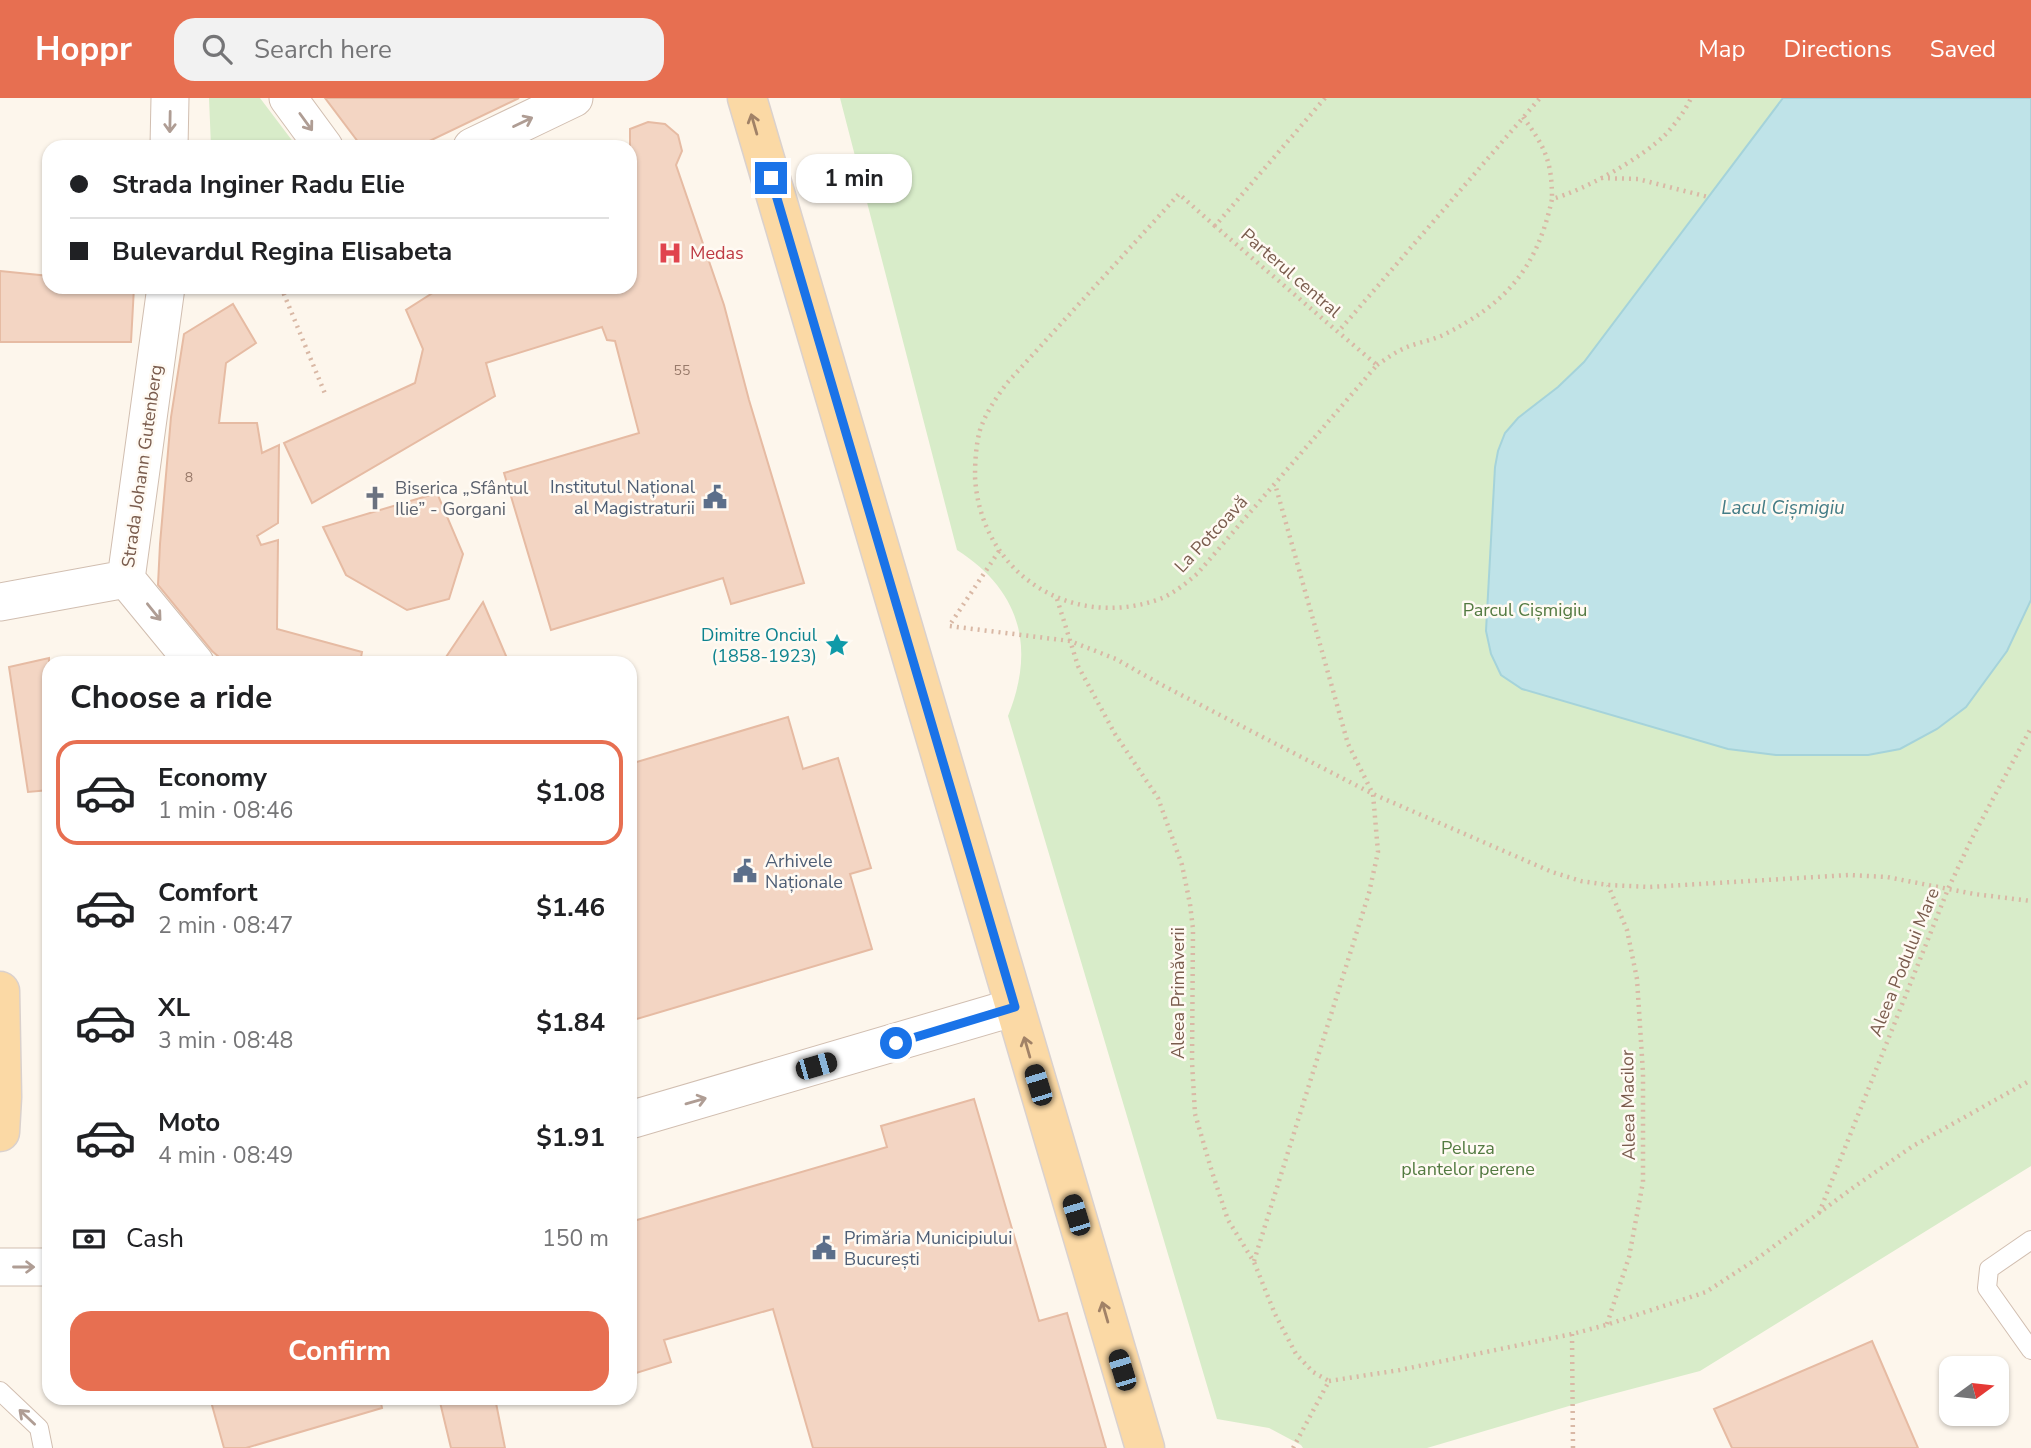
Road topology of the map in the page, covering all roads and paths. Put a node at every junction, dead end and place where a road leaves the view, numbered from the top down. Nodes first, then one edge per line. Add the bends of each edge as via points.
1 (170, 98) edge
2 (289, 98) edge
3 (574, 98) edge
4 (747, 98) edge
5 (1325, 98) edge
6 (1539, 98) edge
7 (1691, 98) edge
8 (1523, 117) junction
9 (169, 140) edge
10 (319, 140) edge
11 (487, 140) edge
12 (1600, 178) junction
13 (1708, 197) dead end
14 (1552, 199) junction
15 (1215, 226) junction
16 (169, 294) edge
17 (284, 294) edge
18 (1338, 332) junction
19 (1377, 365) junction
20 (326, 396) dead end
21 (1275, 484) junction
22 (999, 551) junction
23 (126, 579) junction
24 (1056, 598) junction
25 (0, 602) edge
26 (1070, 641) junction
27 (189, 656) edge
28 (2031, 728) edge
29 (1373, 794) junction
30 (1608, 885) junction
31 (1948, 889) junction
32 (2031, 901) edge
33 (0, 991) edge
34 (1015, 1007) junction
35 (2031, 1080) edge
36 (637, 1118) edge
37 (0, 1132) edge
38 (1819, 1213) junction
39 (2031, 1240) edge
40 (1254, 1262) junction
41 (0, 1267) edge
42 (42, 1267) edge
43 (1606, 1325) junction
44 (1572, 1334) junction
45 (2031, 1350) edge
46 (1329, 1381) junction
47 (0, 1391) edge
48 (43, 1448) edge
49 (1145, 1448) edge
50 (1293, 1448) edge
51 (1573, 1448) edge

1 -> 9 street
2 -> 10 street
11 -> 3 street
34 -> 4 main road
5 - 15 path, Parterul central
6 - 8 path, Parterul central
7 - 12 path via 1665,135
8 - 14 path, La Potcoavă via 1548,159
8 - 18 path, Parterul central
12 - 13 path via 1638,179
12 - 14 path
14 - 19 path, La Potcoavă via 1534,255 1504,296 1466,323 1402,349
15 - 18 path, Parterul central
15 - 22 path, La Potcoavă via 1179,194 992,404 980,431 976,496 986,529
16 - 23 street, Strada Johann Gutenberg
17 - 20 path
18 - 19 path
19 - 21 path, La Potcoavă
21 - 24 path, La Potcoavă via 1197,574 1159,600 1103,608
21 - 29 path via 1348,744
22 - 24 path, La Potcoavă via 1033,585
22 - 26 path via 950,626
23 - 25 street
23 -> 27 street, Strada Johann Gutenberg
24 - 26 path, Aleea Primăverii
26 - 29 path via 1116,659
26 - 40 path, Aleea Primăverii via 1115,734 1157,798 1182,865 1193,929 1195,1114 1228,1220
28 - 31 path, Aleea Podului Mare
29 - 30 path via 1552,872
29 - 40 path via 1378,852 1369,893
30 - 31 path via 1650,887 1849,875 1910,880
30 - 43 path, Aleea Macilor via 1628,930 1637,979 1643,1182 1629,1257
31 - 32 path
31 - 38 path, Aleea Podului Mare
33 - 37 main road
36 -> 34 street
49 -> 34 main road
35 - 38 path via 1913,1146
38 - 43 path via 1706,1292
39 - 45 lane via 1989,1269 1987,1288
40 - 46 path, Aleea Primăverii via 1296,1354
41 -> 42 street
43 - 44 path
44 - 46 path
44 - 51 path
46 - 50 path
48 -> 47 lane via 39,1428

